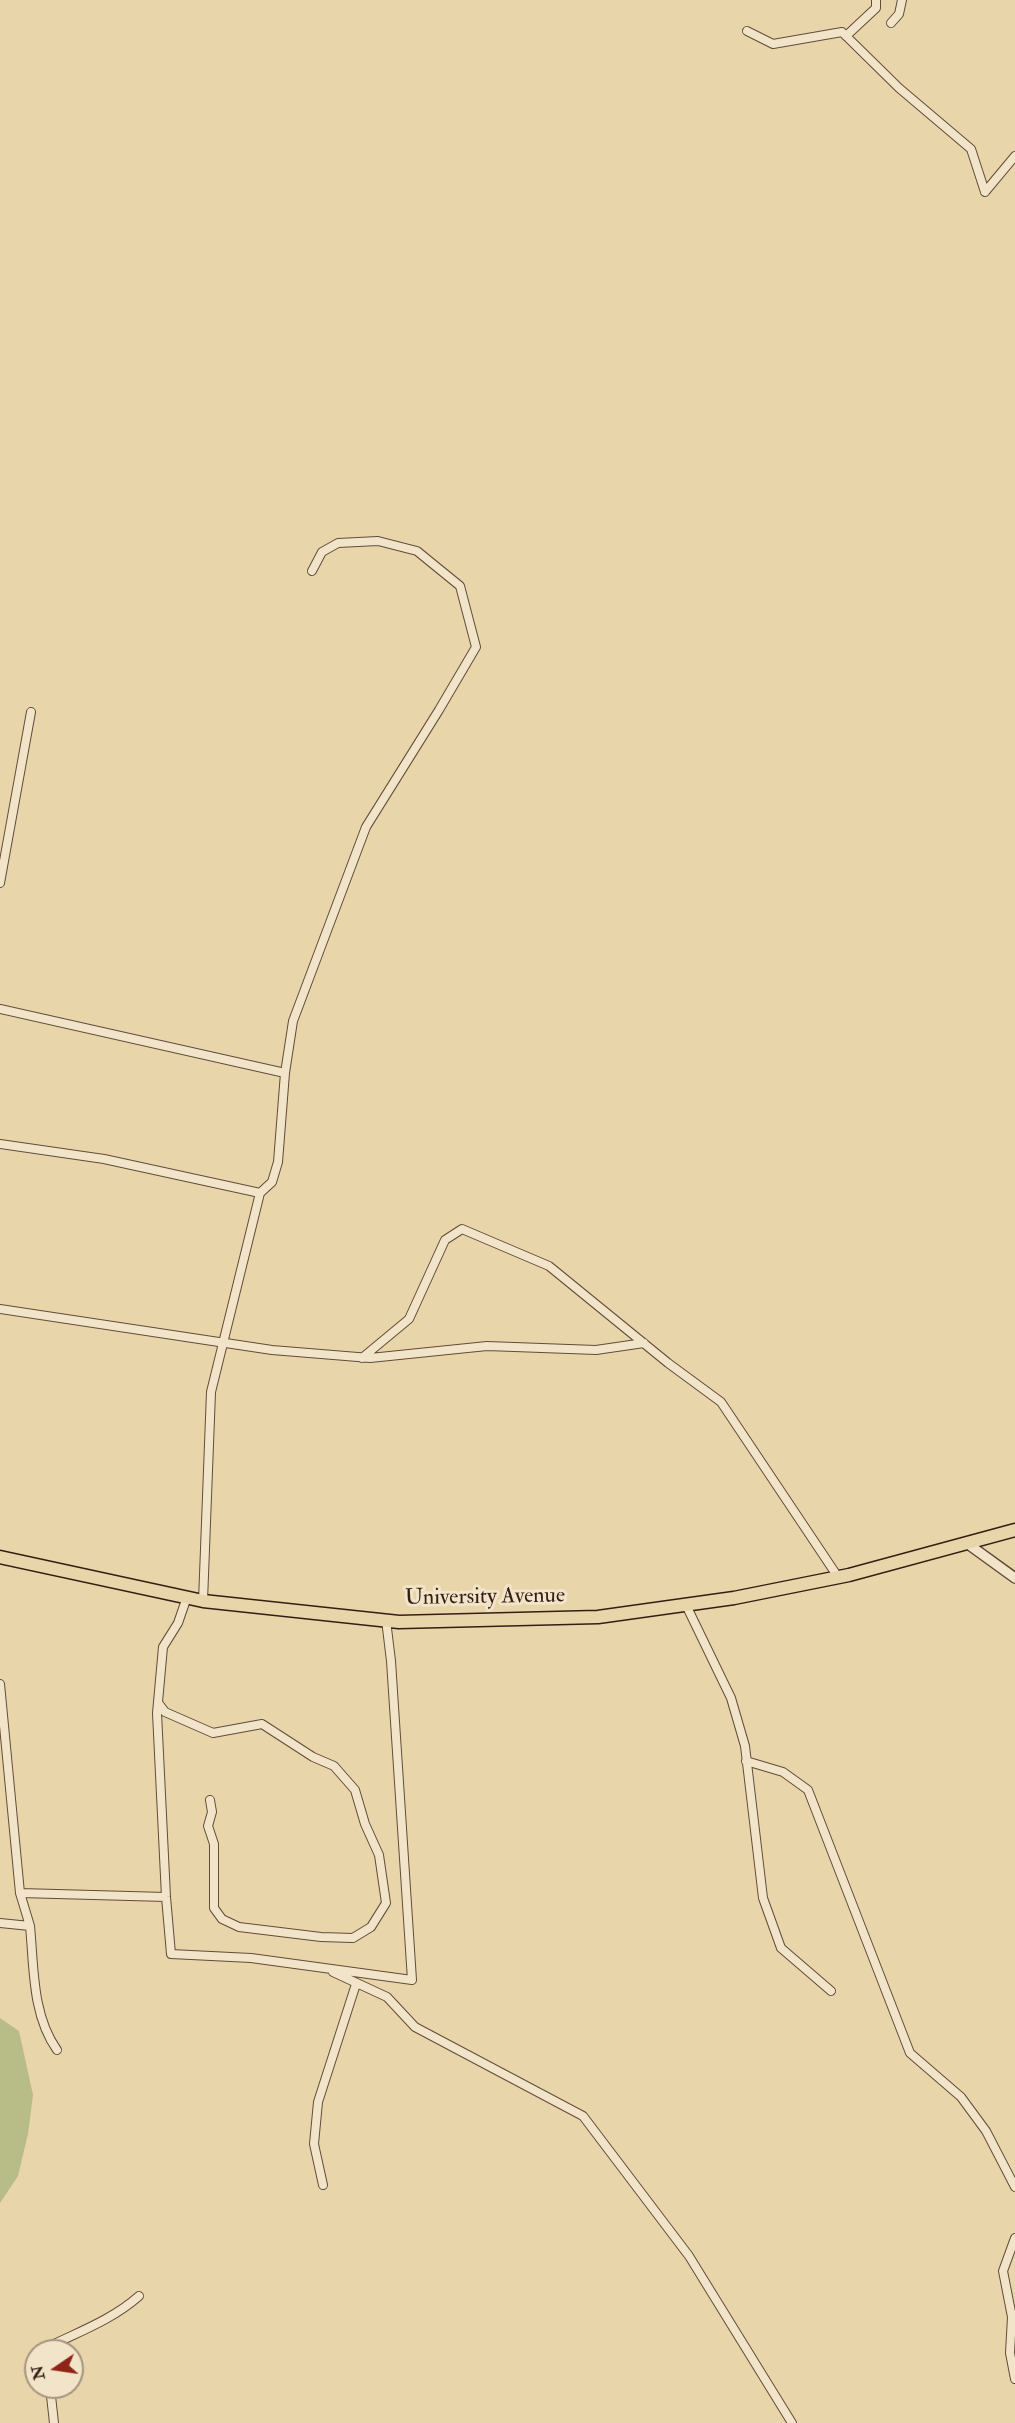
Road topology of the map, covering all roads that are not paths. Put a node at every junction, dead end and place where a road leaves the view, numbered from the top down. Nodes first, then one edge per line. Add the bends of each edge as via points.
1 (876, 0) edge
2 (902, 0) edge
3 (891, 23) dead end
4 (747, 31) dead end
5 (846, 36) junction
6 (1015, 156) edge
7 (312, 571) dead end
8 (31, 712) dead end
9 (0, 883) edge
10 (0, 1009) edge
11 (285, 1073) junction
12 (0, 1144) edge
13 (260, 1193) junction
14 (0, 1309) edge
15 (223, 1343) junction
16 (644, 1343) junction
17 (363, 1358) junction
18 (1015, 1530) edge
19 (968, 1544) junction
20 (0, 1557) edge
21 (838, 1577) junction
22 (1015, 1578) edge
23 (187, 1598) junction
24 (203, 1601) junction
25 (686, 1605) junction
26 (386, 1620) junction
27 (0, 1684) edge
28 (159, 1704) junction
29 (746, 1761) junction
30 (210, 1800) dead end
31 (20, 1893) junction
32 (166, 1897) junction
33 (0, 1923) edge
34 (30, 1926) junction
35 (326, 1968) junction
36 (356, 1984) junction
37 (831, 1991) dead end
38 (57, 2050) dead end
39 (323, 2185) dead end
40 (1015, 2187) edge
41 (1015, 2238) edge
42 (139, 2296) dead end
43 (65, 2339) edge
44 (1015, 2379) edge
45 (51, 2399) edge
46 (54, 2423) edge
47 (792, 2423) edge

1 - 5 street via 876,8
2 - 3 street via 899,14
4 - 5 street via 773,44 842,32
5 - 6 street via 899,88 971,149 985,192
7 - 11 street via 322,552 338,543 378,541 417,551 460,586 476,647 366,827 293,1022
8 - 9 street
10 - 11 street
11 - 13 street via 278,1162 272,1182
12 - 13 street via 105,1159
13 - 15 street
14 - 15 street
15 - 17 street
15 - 24 street via 211,1392
16 - 17 street via 596,1350 486,1347
16 - 17 street via 549,1266 462,1229 445,1240 409,1319
16 - 21 street via 721,1402
18 - 19 highway, University Avenue
19 - 21 highway, University Avenue
19 - 22 street
20 - 23 highway, University Avenue
21 - 25 highway, University Avenue
23 - 24 highway, University Avenue
23 - 28 street via 163,1647
24 - 26 highway, University Avenue
25 - 26 highway, University Avenue via 598,1617
25 - 29 street via 731,1698
26 - 35 street via 411,1980
27 - 31 street
28 - 30 street via 165,1712 213,1733 261,1724 334,1766 355,1790 379,1855 386,1903 371,1927 353,1938 321,1937 259,1931 222,1919 214,1908
28 - 32 street
29 - 37 street via 763,1898 774,1928 782,1948
29 - 40 street via 783,1772 808,1790 910,2053 961,2097 986,2131
31 - 32 street
31 - 34 street
32 - 35 street via 171,1954 251,1958
33 - 34 street
34 - 38 street via 40,2016
35 - 36 street
36 - 39 street via 318,2102 314,2144
36 - 47 street via 387,1997 416,2027 583,2116 689,2256
41 - 44 street via 1003,2271 1012,2317 1010,2353
42 - 43 street via 104,2321
45 - 46 street

